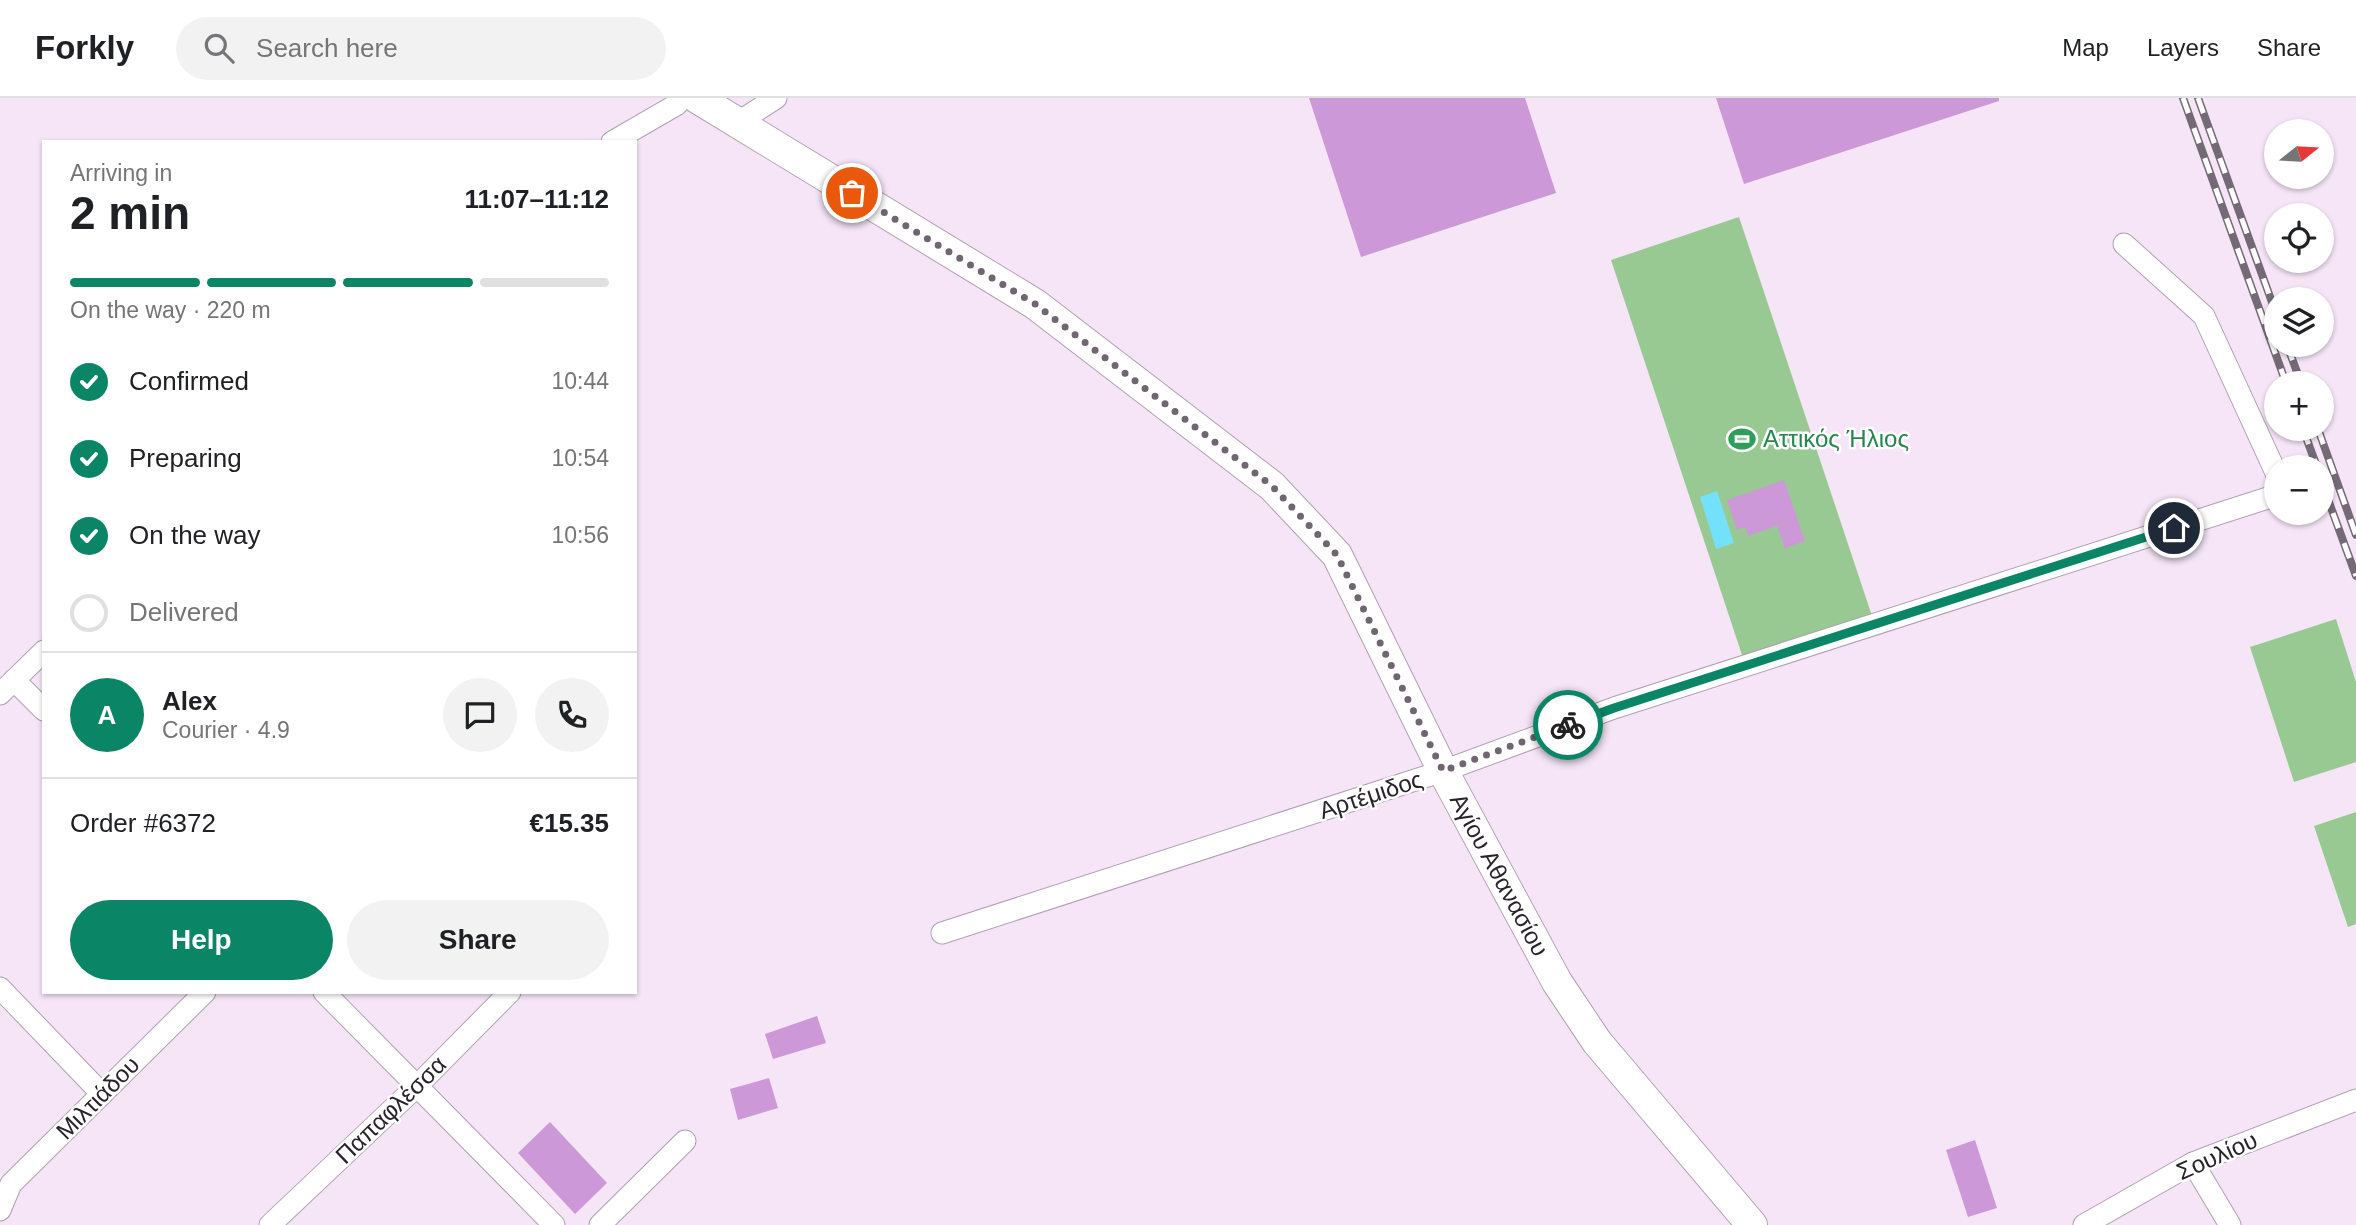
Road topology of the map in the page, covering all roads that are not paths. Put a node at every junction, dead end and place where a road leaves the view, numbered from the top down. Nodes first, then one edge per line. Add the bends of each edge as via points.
1 (683, 98) edge
2 (697, 98) edge
3 (776, 98) edge
4 (737, 123) junction
5 (615, 140) edge
6 (2124, 244) dead end
7 (2268, 455) edge
8 (2264, 499) edge
9 (42, 653) edge
10 (7, 687) edge
11 (42, 709) edge
12 (1443, 771) junction
13 (942, 933) dead end
14 (0, 988) edge
15 (203, 994) edge
16 (326, 994) edge
17 (508, 994) edge
18 (416, 1086) junction
19 (102, 1094) junction
20 (2356, 1100) edge
21 (685, 1141) dead end
22 (2193, 1163) junction
23 (0, 1210) edge
24 (270, 1225) edge
25 (554, 1225) edge
26 (600, 1225) edge
27 (1752, 1225) edge
28 (2084, 1225) edge
29 (2230, 1225) edge

1 - 5 street
2 - 4 street, Αγίου Αθανασίου
3 - 4 street
4 - 12 street, Αγίου Αθανασίου via 1035,304 1272,486 1337,555
6 - 7 street via 2204,316
8 - 12 street, Αρτέμιδος via 1614,708
9 - 10 street
10 - 11 street
12 - 13 street, Αρτέμιδος
12 - 27 street, Αγίου Αθανασίου via 1557,982 1597,1042
14 - 19 street
15 - 19 street, Μιλτιάδου
16 - 18 street
17 - 18 street, Παπαφλέσσα
18 - 24 street, Παπαφλέσσα
18 - 25 street
19 - 23 street, Μιλτιάδου via 11,1184
20 - 22 street, Σουλίου
21 - 26 street
22 - 28 street, Σουλίου
22 - 29 street

